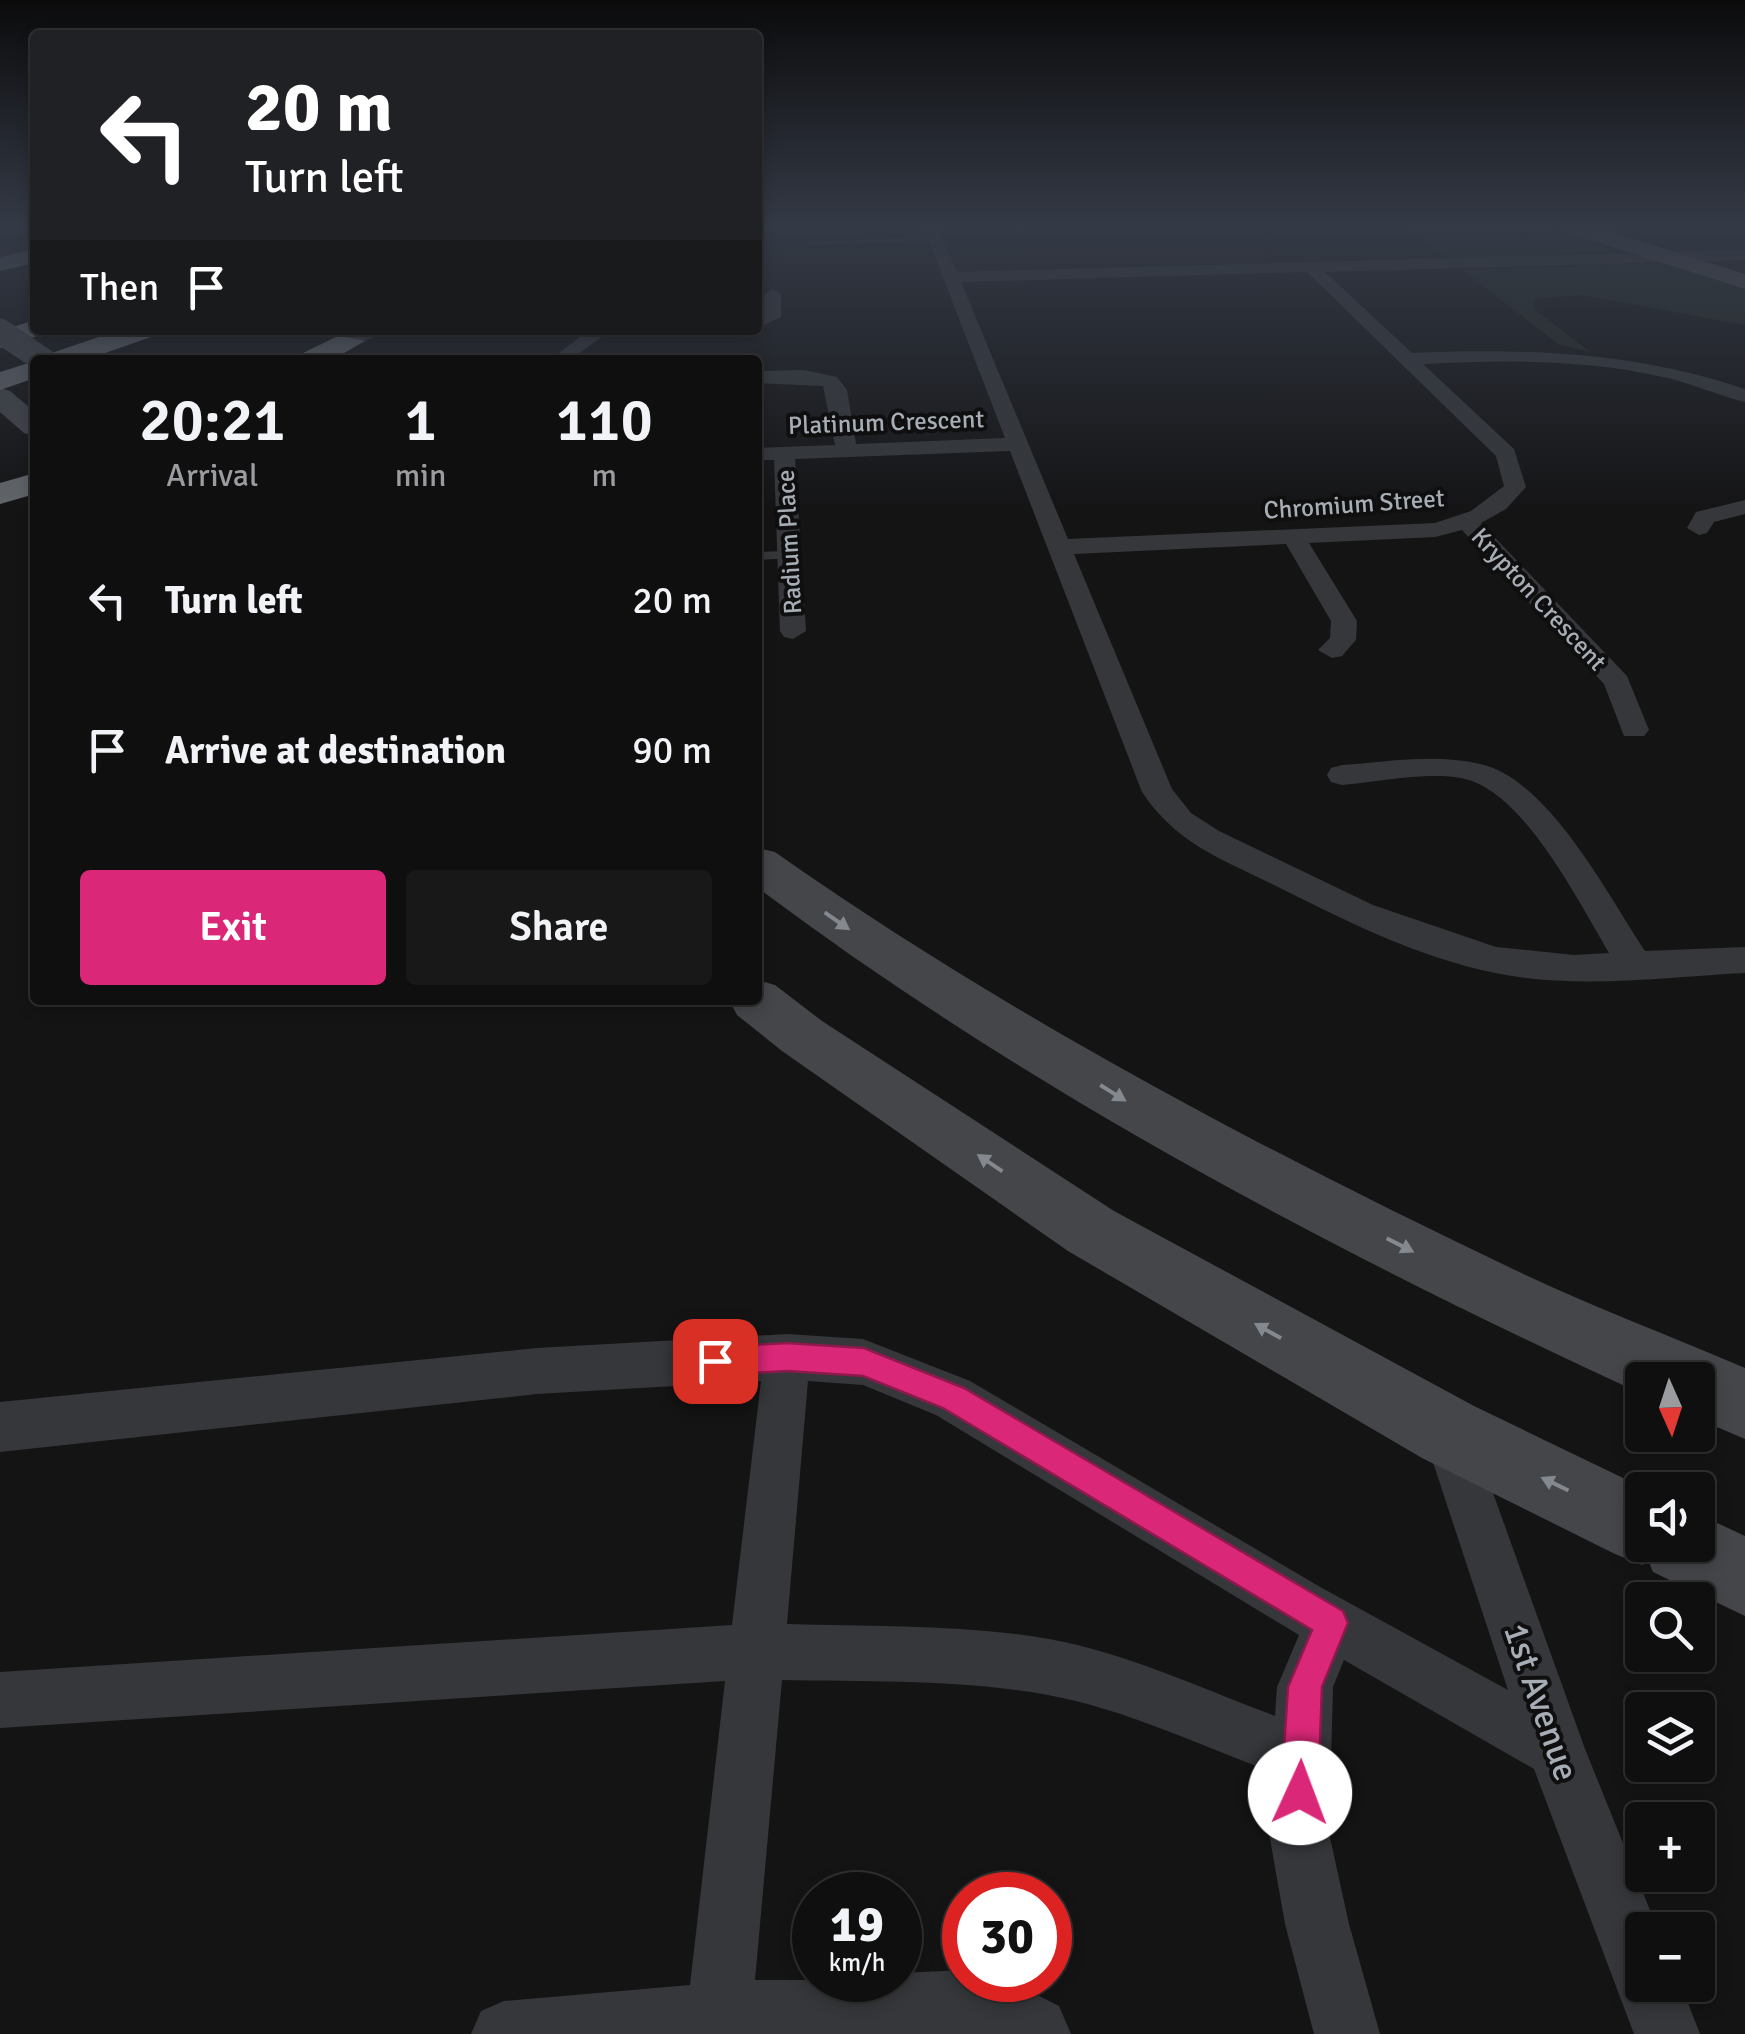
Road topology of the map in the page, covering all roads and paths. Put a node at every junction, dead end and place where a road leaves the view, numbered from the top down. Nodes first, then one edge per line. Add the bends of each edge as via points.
1 (970, 323) edge
2 (1371, 323) edge
3 (30, 330) edge
4 (0, 331) edge
5 (131, 335) edge
6 (361, 335) edge
7 (595, 335) edge
8 (0, 340) edge
9 (36, 355) edge
10 (73, 355) edge
11 (321, 355) edge
12 (565, 355) edge
13 (1410, 359) junction
14 (30, 372) edge
15 (762, 377) edge
16 (2, 393) edge
17 (1745, 396) edge
18 (30, 422) edge
19 (1016, 444) junction
20 (846, 450) junction
21 (762, 454) edge
22 (784, 454) junction
23 (30, 485) edge
24 (0, 494) edge
25 (30, 504) edge
26 (0, 506) edge
27 (1745, 507) edge
28 (1467, 522) junction
29 (1699, 528) dead end
30 (1294, 537) junction
31 (1060, 548) junction
32 (762, 556) edge
33 (789, 556) junction
34 (793, 631) dead end
35 (1332, 650) dead end
36 (1634, 730) dead end
37 (1342, 775) dead end
38 (762, 867) edge
39 (1745, 960) edge
40 (1636, 968) junction
41 (762, 1005) edge
42 (787, 1357) junction
43 (1649, 1362) edge
44 (1715, 1391) edge
45 (1745, 1404) edge
46 (0, 1428) edge
47 (1448, 1432) junction
48 (1625, 1519) edge
49 (1715, 1562) edge
50 (1745, 1577) edge
51 (1331, 1623) junction
52 (757, 1650) junction
53 (0, 1700) edge
54 (1556, 1749) junction
55 (1300, 1754) junction
56 (1625, 1926) edge
57 (1655, 2002) edge
58 (718, 2024) edge
59 (504, 2034) edge
60 (1038, 2034) edge
61 (1348, 2034) edge
62 (1668, 2034) edge

1 - 19 street
2 - 13 street, Chromium Street
3 - 8 highway
4 - 9 main road, bridge
5 - 10 highway
6 - 11 highway
7 - 12 street
13 - 17 street via 1569,356
13 - 28 street, Chromium Street via 1506,454 1515,487 1498,508
14 - 16 highway
15 - 20 street via 830,381 838,390
16 - 18 main road
19 - 20 street, Platinum Crescent
19 - 31 street
20 - 22 street, Platinum Crescent
21 - 22 street, Platinum Crescent
22 - 33 street, Radium Place
23 - 24 highway
25 - 26 highway
27 - 29 street via 1704,517
28 - 30 street, Chromium Street via 1435,530
28 - 36 street, Krypton Crescent via 1617,682
30 - 31 street, Chromium Street
30 - 35 street via 1344,621 1342,640
31 - 40 street via 1152,779 1180,820 1361,914 1435,942 1534,966
32 - 33 lane
33 - 34 street, Radium Place
37 - 40 street via 1464,770 1501,782 1538,819
38 -> 43 main road via 1152,1118 1494,1293
39 - 40 street
47 -> 41 main road via 1092,1231
42 - 46 street via 537,1371
42 - 51 street via 864,1362 954,1398
42 - 52 street
44 - 45 main road
48 -> 47 main road
47 - 54 street, 1st Avenue
49 - 50 main road
51 - 54 street
51 - 55 street via 1305,1687
52 - 53 street
52 - 55 street via 989,1658 1054,1668
52 - 58 street
54 - 56 street, 1st Avenue
55 - 61 street via 1299,1833
57 - 62 street
58 - 59 street
58 - 60 street via 982,2002

